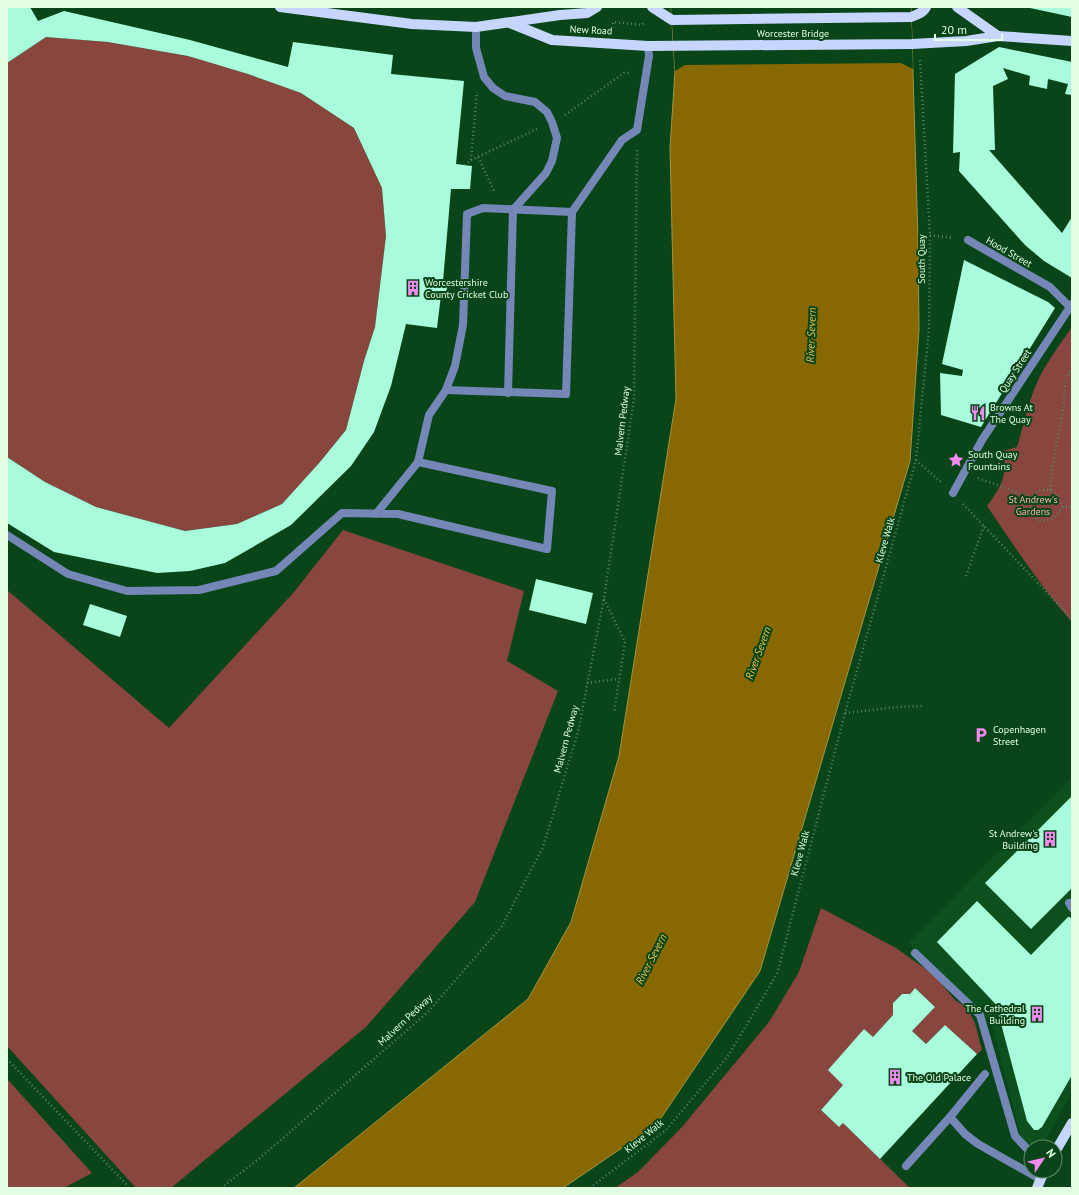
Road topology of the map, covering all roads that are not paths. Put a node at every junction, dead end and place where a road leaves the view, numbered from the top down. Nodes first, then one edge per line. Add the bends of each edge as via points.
1 (280, 7) edge
2 (597, 7) edge
3 (652, 7) edge
4 (926, 7) edge
5 (957, 7) edge
6 (510, 23) junction
7 (476, 27) junction
8 (998, 36) junction
9 (1072, 41) edge
10 (648, 46) junction
11 (674, 46) joint
12 (513, 210) junction
13 (572, 212) junction
14 (968, 240) road end
15 (1071, 305) edge
16 (446, 390) junction
17 (508, 393) junction
18 (418, 462) junction
19 (953, 493) road end
20 (376, 514) junction
21 (7, 535) edge
22 (916, 952) dead end
23 (985, 1074) dead end
24 (950, 1117) junction
25 (1072, 1123) edge
26 (1063, 1139) edge
27 (1023, 1144) edge
28 (906, 1166) dead end
29 (1023, 1169) edge

1 - 7 main road, New Road via 412,24
2 - 6 main road, New Road via 587,13
3 - 4 main road, Worcester Bridge via 672,20 915,16
5 - 8 main road
6 - 7 main road, New Road
6 - 10 main road, New Road via 552,40
7 - 12 street via 476,48 484,77 493,88 505,96 535,102 547,112 557,138 552,161 546,173
8 - 9 main road, Worcester Bridge
8 - 11 main road, Worcester Bridge via 916,44
10 - 11 main road, New Road
10 - 13 street via 649,56 637,130 622,140
12 - 13 street
12 - 16 street via 483,208 467,214 464,325 455,366
12 - 17 street
13 - 17 street via 566,394
14 - 15 street, Hood Street via 1050,287
15 - 19 street, Quay Street via 982,440
16 - 17 street
16 - 18 street via 429,415
18 - 20 street
18 - 20 street via 552,491 547,549 398,514
20 - 21 street via 342,513 276,571 199,590 120,589 68,574
22 - 27 street via 980,1015 1015,1136
23 - 24 street
24 - 28 street
24 - 29 street via 978,1144
25 - 26 main road

